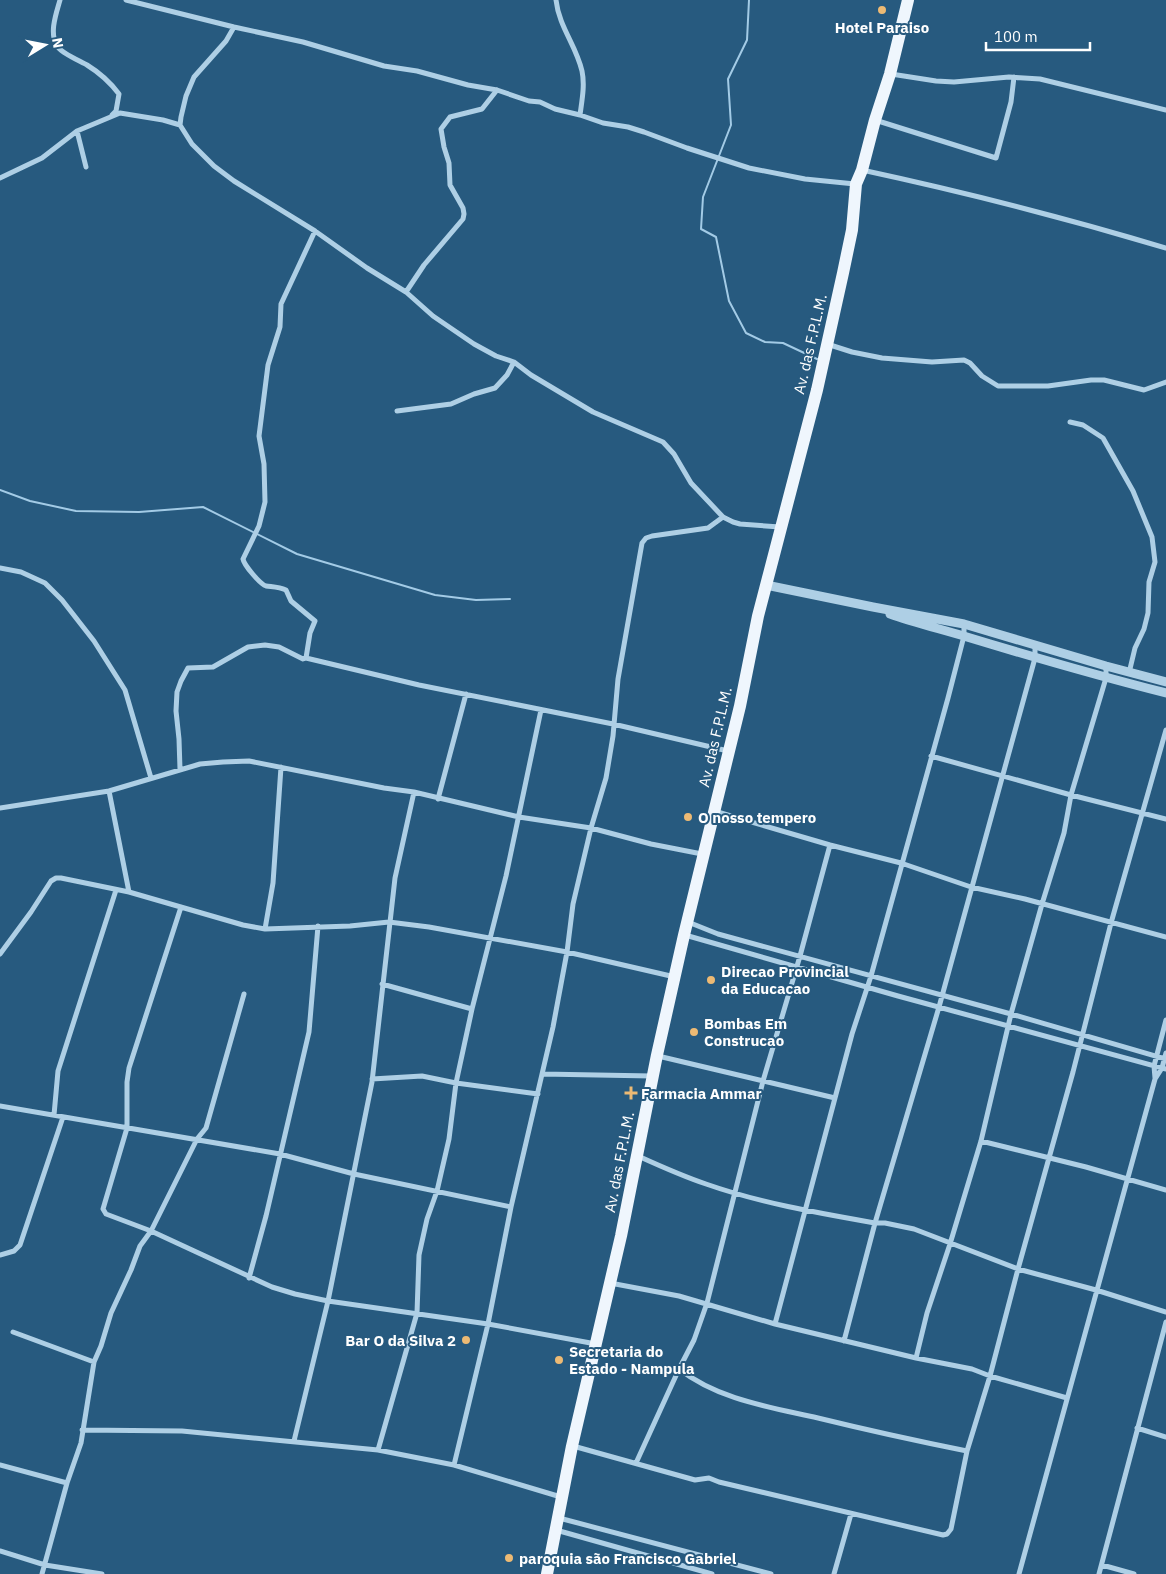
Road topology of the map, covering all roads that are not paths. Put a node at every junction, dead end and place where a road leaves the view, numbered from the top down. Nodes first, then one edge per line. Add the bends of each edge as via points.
1 (60, 0) edge
2 (126, 0) edge
3 (556, 0) edge
4 (908, 0) edge
5 (234, 27) junction
6 (890, 74) junction
7 (1014, 78) junction
8 (497, 90) junction
9 (1166, 110) edge
10 (580, 114) junction
11 (110, 116) junction
12 (875, 120) junction
13 (180, 125) junction
14 (77, 131) junction
15 (86, 167) dead end
16 (862, 170) junction
17 (0, 178) edge
18 (856, 184) junction
19 (315, 231) junction
20 (1166, 248) edge
21 (406, 292) junction
22 (827, 344) junction
23 (514, 362) junction
24 (1166, 382) edge
25 (396, 411) dead end
26 (1070, 422) dead end
27 (723, 517) junction
28 (780, 527) junction
29 (0, 568) edge
30 (766, 585) junction
31 (873, 607) junction
32 (964, 624) junction
33 (964, 636) junction
34 (1035, 644) junction
35 (306, 658) junction
36 (1036, 658) junction
37 (1106, 666) junction
38 (1130, 673) junction
39 (1106, 678) junction
40 (1166, 682) edge
41 (1166, 693) edge
42 (466, 694) junction
43 (541, 710) junction
44 (613, 724) junction
45 (1166, 730) edge
46 (729, 752) junction
47 (931, 756) junction
48 (281, 767) junction
49 (180, 769) junction
50 (1002, 776) junction
51 (151, 778) junction
52 (109, 791) junction
53 (414, 792) junction
54 (1072, 795) junction
55 (438, 799) junction
56 (0, 808) edge
57 (714, 811) junction
58 (1143, 813) junction
59 (518, 817) junction
60 (1166, 819) edge
61 (591, 828) junction
62 (830, 845) junction
63 (703, 854) junction
64 (901, 862) junction
65 (971, 887) junction
66 (116, 890) junction
67 (129, 892) junction
68 (1042, 904) junction
69 (181, 907) junction
70 (389, 922) junction
71 (687, 922) junction
72 (1111, 923) junction
73 (318, 926) junction
74 (265, 929) junction
75 (684, 935) junction
76 (1166, 937) edge
77 (492, 938) junction
78 (567, 952) junction
79 (0, 954) edge
80 (800, 956) junction
81 (797, 967) junction
82 (871, 976) junction
83 (676, 977) junction
84 (382, 984) junction
85 (868, 988) junction
86 (244, 994) dead end
87 (942, 996) junction
88 (939, 1007) junction
89 (472, 1009) junction
90 (1011, 1014) junction
91 (1166, 1020) edge
92 (1008, 1026) junction
93 (1082, 1035) junction
94 (1080, 1045) junction
95 (657, 1055) junction
96 (1156, 1056) junction
97 (1166, 1057) edge
98 (1154, 1066) junction
99 (1164, 1069) edge
100 (542, 1074) junction
101 (653, 1076) junction
102 (372, 1079) junction
103 (1155, 1079) junction
104 (763, 1081) junction
105 (456, 1082) junction
106 (538, 1094) junction
107 (835, 1098) junction
108 (0, 1106) edge
109 (54, 1115) junction
110 (63, 1117) junction
111 (127, 1128) junction
112 (198, 1139) junction
113 (980, 1141) junction
114 (280, 1154) junction
115 (637, 1155) junction
116 (1049, 1159) junction
117 (354, 1174) junction
118 (1127, 1180) junction
119 (1166, 1190) edge
120 (436, 1191) junction
121 (736, 1193) junction
122 (511, 1207) junction
123 (805, 1210) junction
124 (875, 1224) junction
125 (151, 1231) junction
126 (950, 1244) junction
127 (0, 1256) edge
128 (1018, 1269) junction
129 (249, 1278) junction
130 (610, 1283) junction
131 (1096, 1290) junction
132 (328, 1301) junction
133 (707, 1303) junction
134 (1166, 1312) edge
135 (416, 1313) junction
136 (1166, 1322) edge
137 (488, 1324) junction
138 (775, 1324) junction
139 (13, 1332) dead end
140 (844, 1341) junction
141 (596, 1344) junction
142 (916, 1358) junction
143 (94, 1362) junction
144 (679, 1370) junction
145 (990, 1376) junction
146 (1067, 1398) junction
147 (1137, 1428) junction
148 (82, 1430) junction
149 (1166, 1437) edge
150 (294, 1441) junction
151 (572, 1446) junction
152 (378, 1450) junction
153 (967, 1451) junction
154 (636, 1463) junction
155 (0, 1465) edge
156 (454, 1465) junction
157 (67, 1483) junction
158 (562, 1497) junction
159 (850, 1514) junction
160 (557, 1524) junction
161 (0, 1551) edge
162 (45, 1565) junction
163 (1102, 1565) junction
164 (42, 1574) edge
165 (102, 1574) edge
166 (547, 1574) edge
167 (712, 1574) edge
168 (772, 1574) edge
169 (834, 1574) edge
170 (1019, 1574) edge
171 (1099, 1574) edge
172 (1134, 1574) edge

1 - 11 street via 54,28 56,45 109,81 119,94 116,111
2 - 5 street
3 - 10 street via 562,26 582,72 584,84
4 - 6 main road, Av. das F.P.L.M.
5 - 8 street via 303,42 384,66 417,70
5 - 13 street via 194,78 186,96
6 - 7 street via 954,82
6 - 12 main road, Av. das F.P.L.M.
7 - 9 street via 1040,79
7 - 12 street via 996,158
8 - 10 street
8 - 21 street via 482,108 450,117 441,128 450,185 463,208 463,220 424,265
10 - 18 street via 749,168 805,179
11 - 13 street via 120,113
11 - 14 street
12 - 16 main road, Av. das F.P.L.M.
13 - 19 street via 192,144 214,166
14 - 15 street
14 - 17 street via 42,158
16 - 18 main road, Av. das F.P.L.M.
16 - 20 street via 1112,231
18 - 22 main road, Av. das F.P.L.M. via 852,230
19 - 21 street
19 - 35 street via 281,304 280,327 268,365 259,436 265,502 259,526 243,559 260,582 286,590 292,601 315,621
21 - 23 street via 433,316 474,344
22 - 24 street via 882,358 932,362 964,360 998,386 1048,386 1104,380 1144,390
22 - 28 main road, Av. das F.P.L.M.
23 - 25 street via 495,388 451,404
23 - 27 street via 593,412 663,442 691,483
26 - 38 street via 1083,425 1103,438 1133,491 1152,537 1155,562 1149,582 1148,613
27 - 28 street via 740,524
27 - 44 street via 708,528 652,536 642,543
28 - 30 main road, Av. das F.P.L.M.
29 - 51 street via 21,572 45,583 94,641 125,690
30 - 31 street
30 - 46 main road, Av. das F.P.L.M.
31 - 32 street
31 - 33 street via 908,621
32 - 33 street
32 - 34 street
33 - 36 street
33 - 47 street
34 - 36 street
34 - 37 street
35 - 42 street
35 - 49 street via 302,660 279,647 265,645 248,647 214,667 188,668 177,692
36 - 39 street
36 - 50 street
37 - 38 street
37 - 39 street
38 - 40 street
39 - 41 street
39 - 54 street
42 - 43 street
42 - 55 street
43 - 44 street
43 - 59 street
44 - 46 street
44 - 61 street via 606,778
45 - 58 street
46 - 57 main road, Av. das F.P.L.M.
47 - 50 street
47 - 64 street
48 - 49 street via 249,761
48 - 53 street
48 - 74 street via 273,883
49 - 51 street
50 - 54 street
50 - 65 street
51 - 52 street
52 - 56 street
52 - 67 street
53 - 55 street
53 - 70 street
54 - 58 street
54 - 68 street
55 - 59 street
57 - 62 street
57 - 63 main road, Av. das F.P.L.M.
58 - 60 street
58 - 72 street
59 - 61 street
59 - 77 street
61 - 63 street
61 - 78 street via 573,904
62 - 64 street
62 - 80 street
63 - 71 main road, Av. das F.P.L.M.
64 - 65 street
64 - 82 street
65 - 68 street
65 - 87 street
66 - 67 street
66 - 79 street via 56,878
66 - 109 street via 58,1072
67 - 69 street
68 - 72 street
68 - 90 street
69 - 74 street
69 - 111 street via 129,1068
70 - 73 street
70 - 77 street
70 - 84 street
71 - 75 main road, Av. das F.P.L.M.
71 - 80 street via 718,934
72 - 76 street
72 - 93 street
73 - 74 street
73 - 114 street via 309,1032
75 - 81 street
75 - 83 main road, Av. das F.P.L.M.
77 - 78 street
77 - 89 street
78 - 83 street
78 - 100 street
80 - 81 street
80 - 82 street
81 - 85 street
81 - 104 street
82 - 85 street
82 - 87 street
83 - 95 main road, Av. das F.P.L.M.
84 - 89 street
84 - 102 street
85 - 88 street
85 - 107 street
86 - 112 street via 206,1128
87 - 88 street
87 - 90 street
88 - 92 street
88 - 124 street
89 - 105 street
90 - 92 street
90 - 93 street
91 - 96 street
92 - 94 street
92 - 113 street
93 - 94 street
93 - 96 street
94 - 98 street
94 - 116 street
95 - 101 main road, Av. das F.P.L.M.
95 - 104 street
96 - 97 street
96 - 98 street
97 - 99 street
98 - 99 street
98 - 103 street
99 - 103 street
100 - 101 street
100 - 106 street
101 - 115 main road, Av. das F.P.L.M.
102 - 105 street via 422,1076
102 - 117 street
103 - 118 street
104 - 107 street
104 - 121 street
105 - 106 street
105 - 120 street via 449,1138
106 - 122 street
107 - 123 street
108 - 109 street
109 - 110 street
110 - 111 street
110 - 127 street via 20,1245
111 - 112 street
111 - 125 street via 103,1209 106,1214
112 - 114 street
112 - 125 street
113 - 116 street
113 - 126 street
114 - 117 street
114 - 129 street
115 - 121 street
115 - 130 main road, Av. das F.P.L.M.
116 - 118 street
116 - 128 street
117 - 120 street
117 - 132 street
118 - 119 street
118 - 131 street
120 - 122 street
120 - 135 street via 419,1255
121 - 123 street
121 - 133 street
122 - 137 street
123 - 124 street
123 - 138 street
124 - 126 street via 914,1229
124 - 140 street
125 - 129 street
125 - 143 street via 140,1246
126 - 128 street
126 - 142 street
128 - 131 street
128 - 145 street
129 - 132 street via 288,1292
130 - 133 street
130 - 141 main road, Av. das F.P.L.M.
131 - 134 street
131 - 146 street
132 - 135 street
132 - 150 street
133 - 138 street
133 - 144 street
135 - 137 street
135 - 152 street
136 - 147 street
137 - 141 street
137 - 156 street
138 - 140 street
139 - 143 street
140 - 142 street
141 - 151 main road, Av. das F.P.L.M.
142 - 145 street via 972,1369
143 - 148 street
144 - 153 street via 697,1382 735,1398
144 - 154 street
145 - 146 street
145 - 153 street
146 - 170 street
147 - 149 street
147 - 163 street
148 - 150 street via 182,1431
148 - 157 street via 81,1443
150 - 152 street
151 - 154 street
151 - 158 main road, Av. das F.P.L.M.
152 - 156 street
153 - 159 street via 948,1534
154 - 159 street via 695,1480 709,1478
155 - 157 street
156 - 158 street
157 - 162 street
158 - 160 main road, Av. das F.P.L.M.
159 - 169 street
160 - 166 main road, Av. das F.P.L.M.
160 - 167 street
160 - 168 street
161 - 162 street
162 - 164 street
162 - 165 street
163 - 171 street
163 - 172 street

